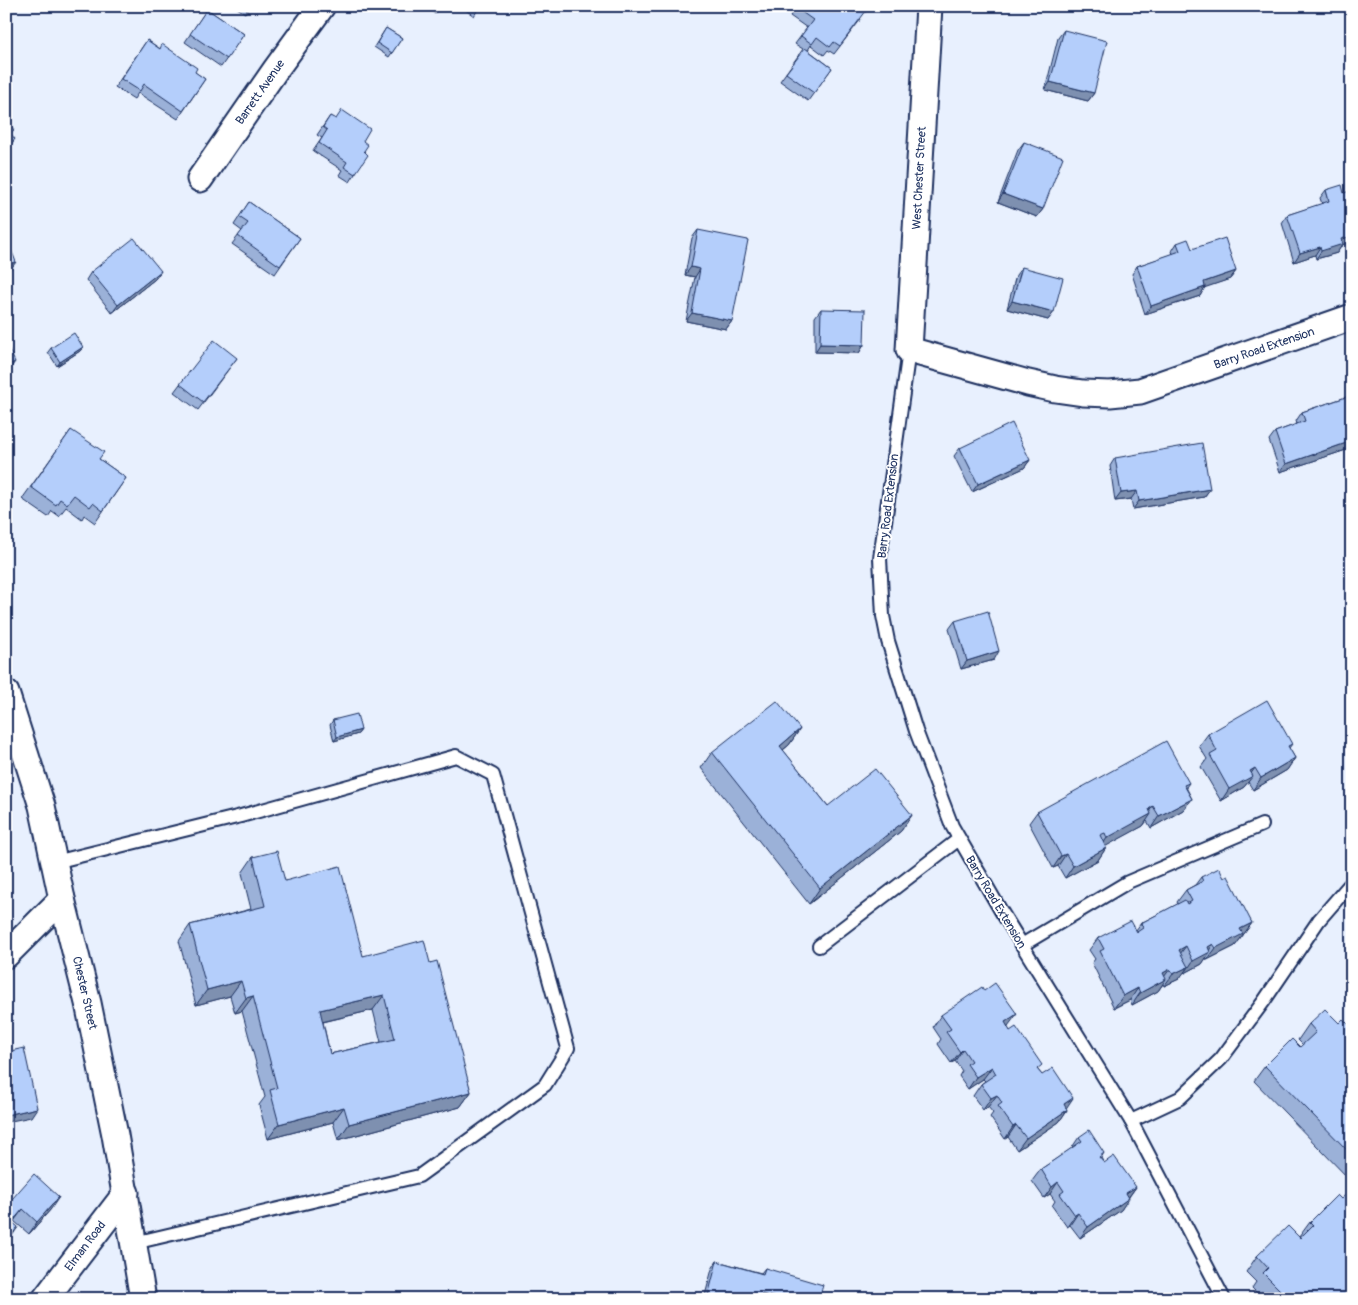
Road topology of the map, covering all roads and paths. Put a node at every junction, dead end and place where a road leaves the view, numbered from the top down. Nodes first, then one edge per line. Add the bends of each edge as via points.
1 (322, 6) edge
2 (929, 6) edge
3 (200, 180) dead end
4 (1352, 317) edge
5 (909, 350) junction
6 (6, 693) edge
7 (1262, 824) dead end
8 (959, 840) junction
9 (55, 862) junction
10 (1352, 882) edge
11 (62, 900) junction
12 (819, 946) dead end
13 (1022, 946) junction
14 (6, 955) edge
15 (1132, 1121) junction
16 (126, 1193) junction
17 (134, 1243) junction
18 (45, 1299) edge
19 (143, 1299) edge
20 (1224, 1299) edge

1 - 3 street, Barrett Avenue
2 - 5 street, West Chester Street
4 - 5 street, Barry Road Extension via 1140,391 1110,394 1083,393 1028,383
5 - 8 lane, Barry Road Extension via 880,558 883,616 916,731
6 - 9 street, Chester Street via 42,806
7 - 13 lane via 1128,882
8 - 12 lane
8 - 13 lane, Barry Road Extension
9 - 11 street, Chester Street
9 - 17 lane via 241,816 456,756 493,775 568,1048 545,1085 420,1176
10 - 15 lane via 1320,920 1221,1059 1180,1098
11 - 14 street
11 - 16 street, Chester Street via 88,1003
13 - 15 lane, Barry Road Extension
15 - 20 lane, Barry Road Extension
16 - 17 street, Chester Street
16 - 18 street, Elman Road
17 - 19 street, Chester Street

